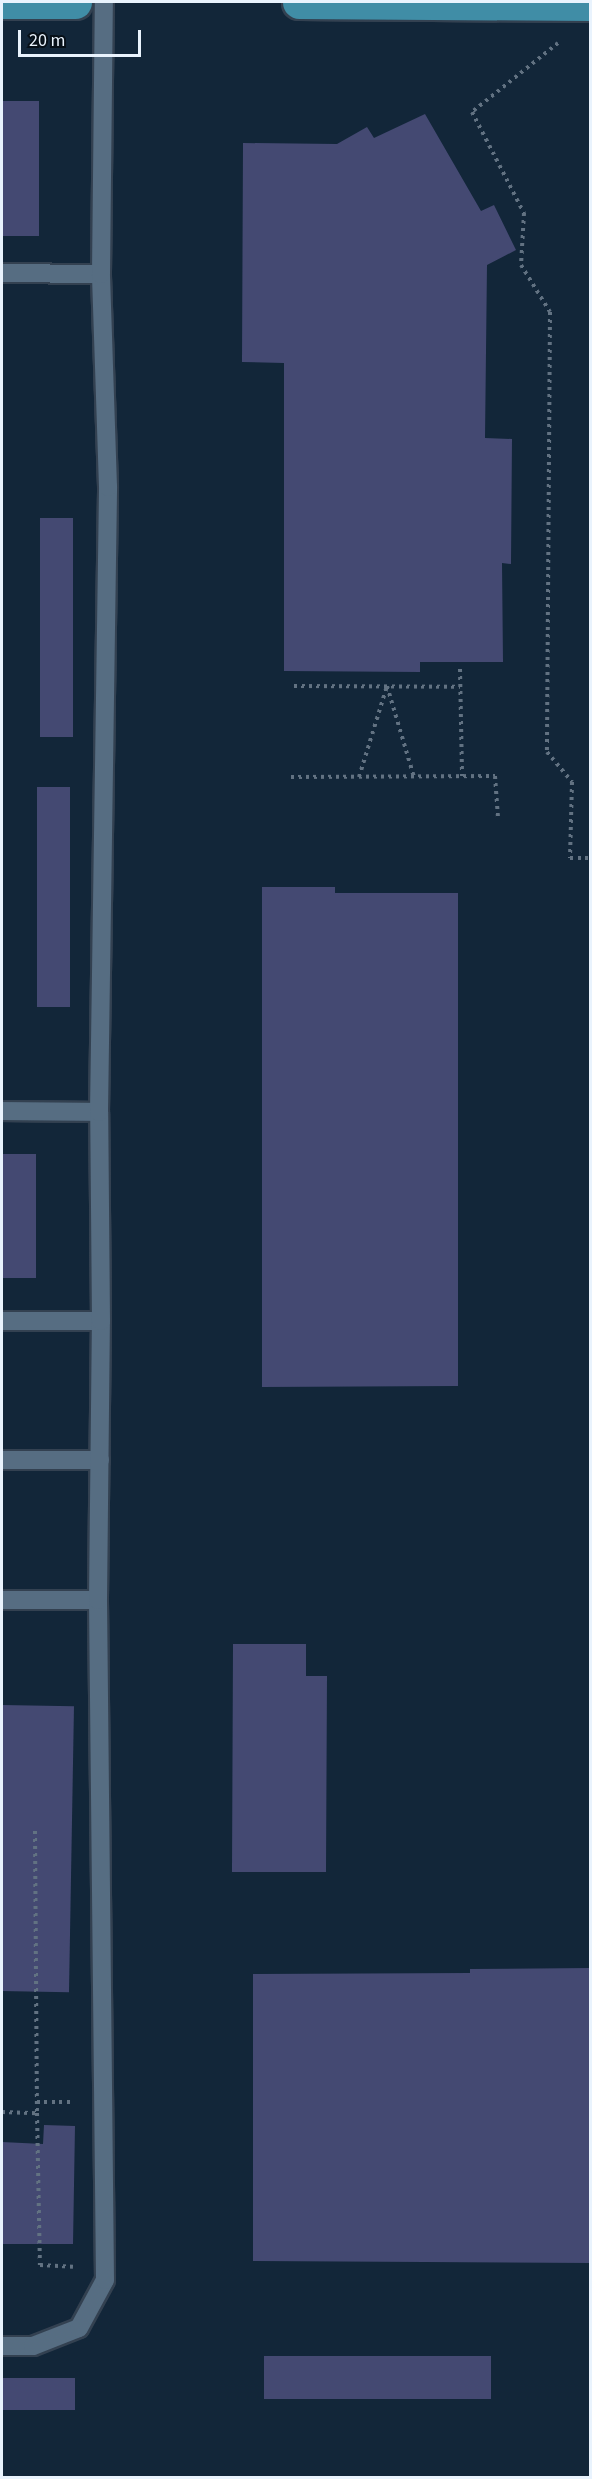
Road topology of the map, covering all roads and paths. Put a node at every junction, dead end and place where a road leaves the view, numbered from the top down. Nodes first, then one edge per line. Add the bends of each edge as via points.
1 (2, 2) edge
2 (75, 2) edge
3 (104, 2) edge
4 (299, 2) edge
5 (591, 4) edge
6 (558, 43) dead end
7 (2, 273) edge
8 (101, 274) junction
9 (460, 669) dead end
10 (294, 686) dead end
11 (387, 686) junction
12 (460, 687) junction
13 (291, 777) dead end
14 (359, 777) junction
15 (414, 777) junction
16 (462, 777) junction
17 (498, 818) dead end
18 (591, 858) edge
19 (2, 1111) edge
20 (99, 1112) junction
21 (2, 1322) edge
22 (101, 1322) junction
23 (2, 1460) edge
24 (100, 1460) junction
25 (2, 1600) edge
26 (98, 1600) junction
27 (34, 1831) dead end
28 (2, 2112) edge
29 (37, 2113) junction
30 (71, 2275) dead end
31 (2, 2346) edge

1 - 2 main road
3 - 8 lane
4 - 5 main road
6 - 18 path via 472,111 524,213 521,265 550,312 547,752 572,782 570,858
7 - 8 lane
8 - 20 lane via 108,487
9 - 12 path
10 - 11 path
11 - 12 path
11 - 14 path
11 - 15 path
12 - 16 path
13 - 14 path
14 - 15 path
15 - 16 path
16 - 17 path via 495,776
19 - 20 lane
20 - 22 lane
21 - 22 lane
22 - 24 lane
23 - 24 lane
24 - 26 lane
25 - 26 lane
26 - 31 lane via 105,2280 79,2328 33,2346
27 - 29 path
28 - 29 path
29 - 30 path via 40,2265 74,2265

